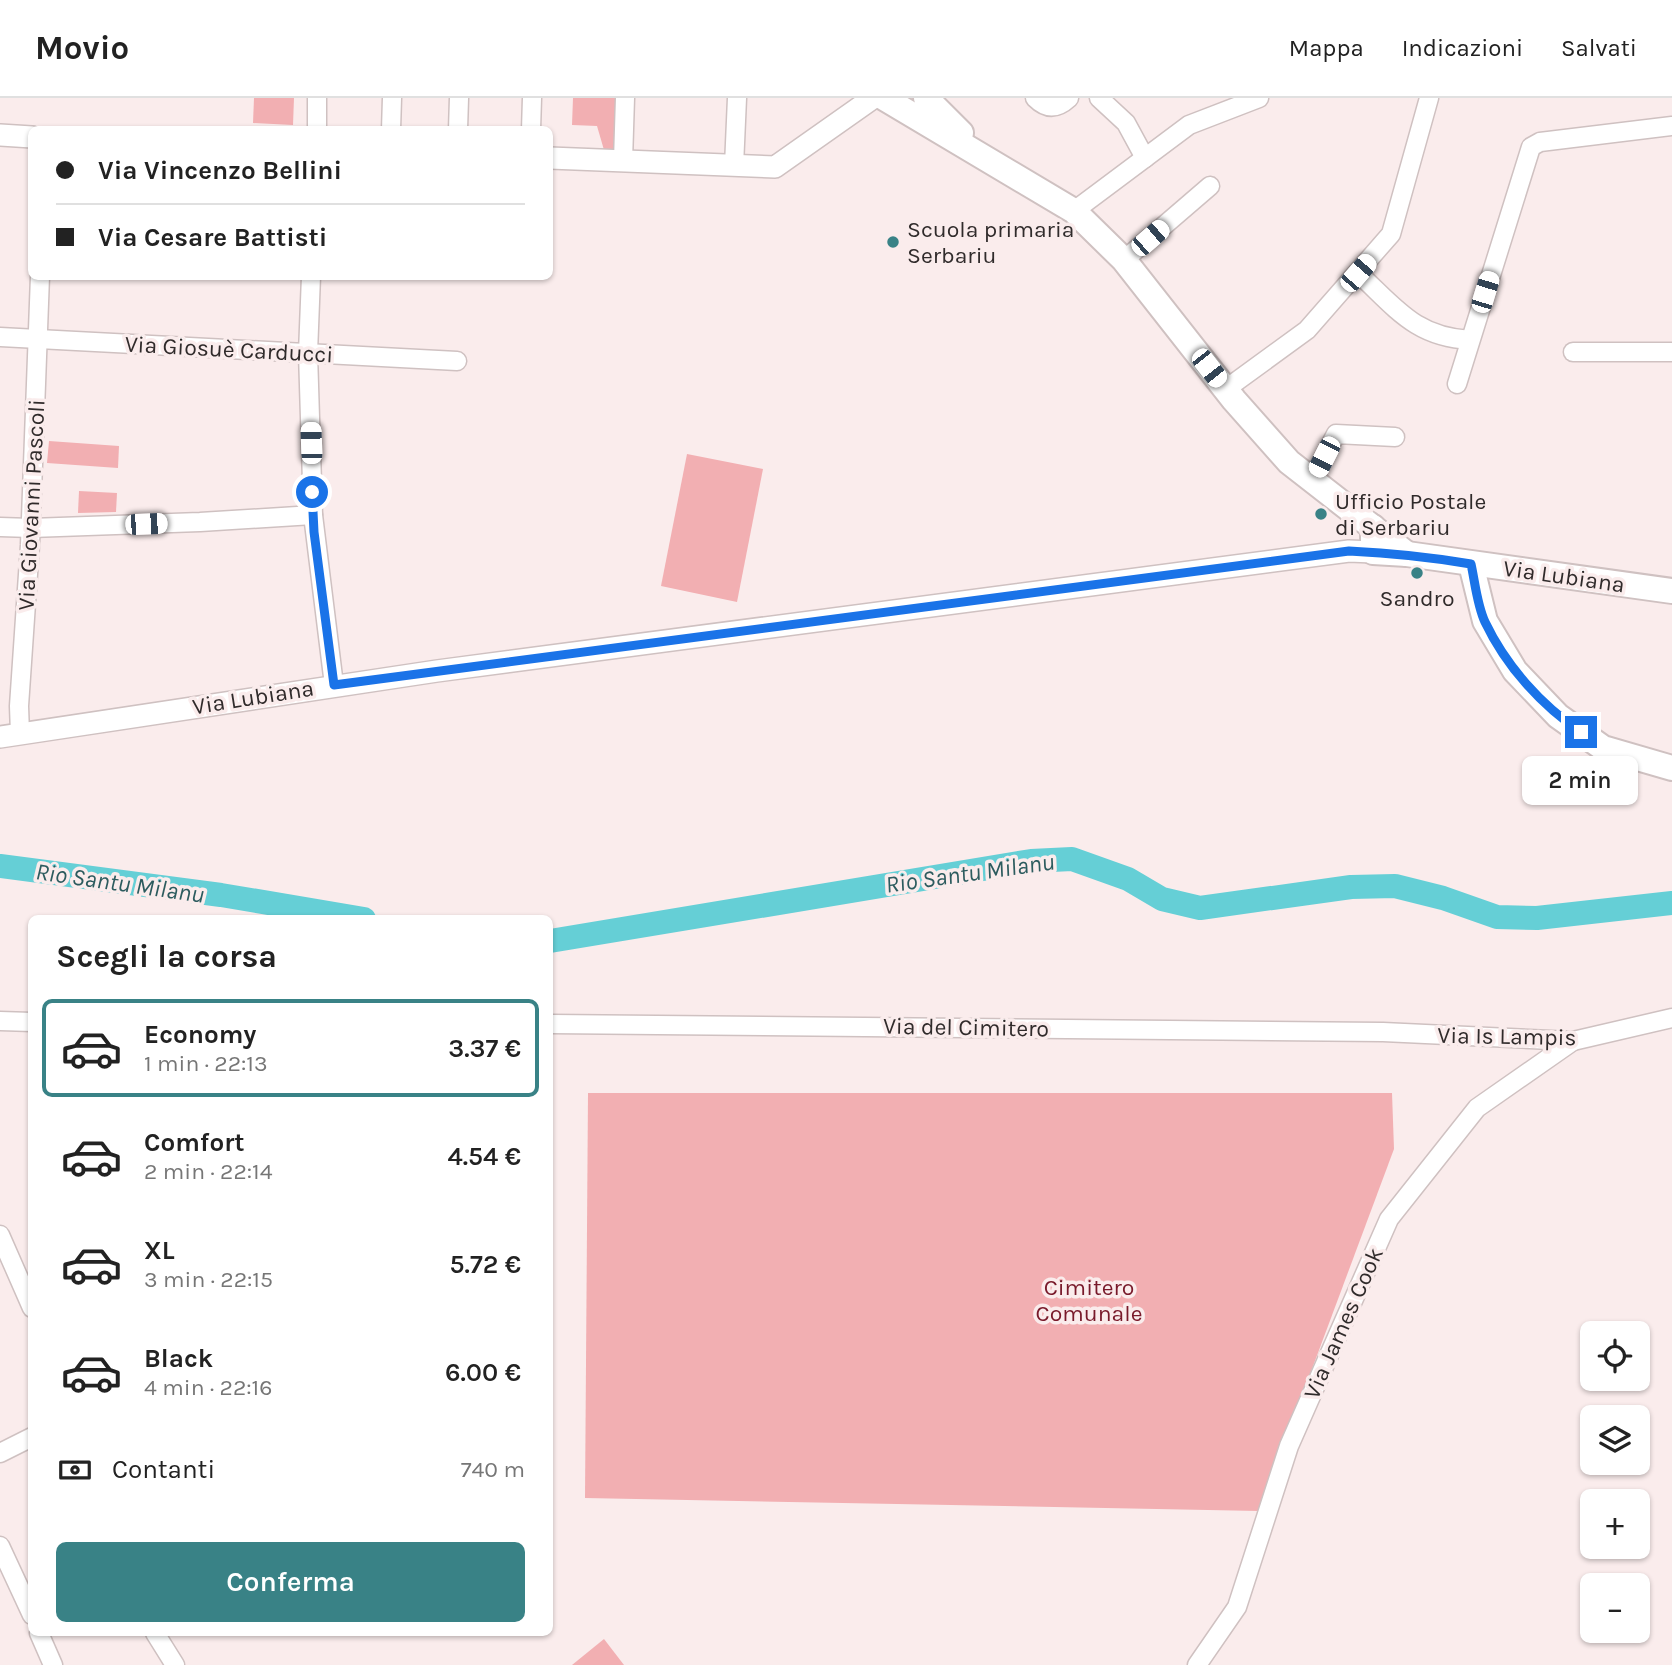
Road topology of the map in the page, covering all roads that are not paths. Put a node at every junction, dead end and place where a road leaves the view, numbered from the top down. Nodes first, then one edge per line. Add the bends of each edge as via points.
1 (317, 98) edge
2 (392, 98) edge
3 (459, 98) edge
4 (532, 98) edge
5 (625, 98) edge
6 (737, 98) edge
7 (873, 98) edge
8 (884, 98) edge
9 (926, 98) edge
10 (1035, 98) edge
11 (1069, 98) edge
12 (1099, 98) edge
13 (1259, 98) edge
14 (1429, 98) edge
15 (317, 126) edge
16 (391, 126) edge
17 (458, 126) edge
18 (531, 126) edge
19 (1672, 126) edge
20 (0, 135) edge
21 (28, 137) edge
22 (553, 158) edge
23 (986, 158) junction
24 (1144, 158) junction
25 (623, 161) junction
26 (734, 166) junction
27 (1210, 186) dead end
28 (1074, 211) junction
29 (1124, 260) junction
30 (1358, 273) junction
31 (40, 280) edge
32 (311, 280) edge
33 (0, 337) edge
34 (39, 340) junction
35 (1470, 340) junction
36 (1573, 352) dead end
37 (1672, 352) edge
38 (308, 353) junction
39 (457, 361) dead end
40 (1457, 384) dead end
41 (1226, 389) junction
42 (1395, 437) dead end
43 (1312, 480) junction
44 (313, 515) junction
45 (0, 527) edge
46 (1373, 527) junction
47 (31, 528) junction
48 (1373, 552) junction
49 (1407, 554) junction
50 (1471, 564) junction
51 (1672, 591) edge
52 (334, 685) junction
53 (10, 735) edge
54 (1672, 768) edge
55 (1672, 1018) edge
56 (0, 1021) edge
57 (28, 1022) edge
58 (553, 1024) edge
59 (1382, 1032) joint
60 (1573, 1041) junction
61 (0, 1235) edge
62 (28, 1299) edge
63 (28, 1439) edge
64 (0, 1453) edge
65 (0, 1546) edge
66 (28, 1606) edge
67 (41, 1636) edge
68 (157, 1636) edge
69 (54, 1665) edge
70 (175, 1665) edge
71 (1197, 1665) edge

1 - 15 street
2 - 16 street
3 - 17 street
4 - 18 street
5 - 25 street
6 - 26 street
7 - 26 street via 775,167
8 - 23 main road
9 - 23 main road
10 - 11 street via 1051,107
12 - 24 street via 1126,123
13 - 24 street via 1189,125
14 - 30 street via 1391,234
19 - 35 street via 1540,142 1531,147
20 - 21 street
22 - 25 street
23 - 28 main road via 1029,190
24 - 28 street
25 - 26 street
27 - 29 street
28 - 29 main road
29 - 41 main road
30 - 35 street via 1413,324 1433,335
30 - 41 street via 1307,330
31 - 34 street, Via Giovanni Pascoli
32 - 38 street
33 - 34 street, Via Giosuè Carducci
34 - 38 street, Via Giosuè Carducci
34 - 47 street, Via Giovanni Pascoli
35 - 40 street
36 - 37 street
38 - 39 street, Via Giosuè Carducci
38 - 44 street
41 - 43 main road via 1289,462
42 - 43 street via 1336,434
43 - 46 main road
44 - 47 street
44 - 52 street
45 - 47 street
46 - 48 main road
46 - 49 main road
47 - 53 street, Via Giovanni Pascoli via 19,706
48 - 49 main road, Via Lubiana
48 - 52 street, Via Lubiana via 1349,551
49 - 50 main road, Via Lubiana
50 - 51 main road, Via Lubiana
50 - 54 main road via 1485,621 1515,671 1558,716 1603,748
52 - 53 street, Via Lubiana
55 - 60 street, Via Is Lampis
56 - 57 street
58 - 59 street, Via del Cimitero
59 - 60 street, Via Is Lampis
60 - 71 street, Via James Cook via 1477,1108 1389,1219 1289,1446 1237,1608
61 - 62 street
63 - 64 street
65 - 66 street
67 - 69 street
68 - 70 street

